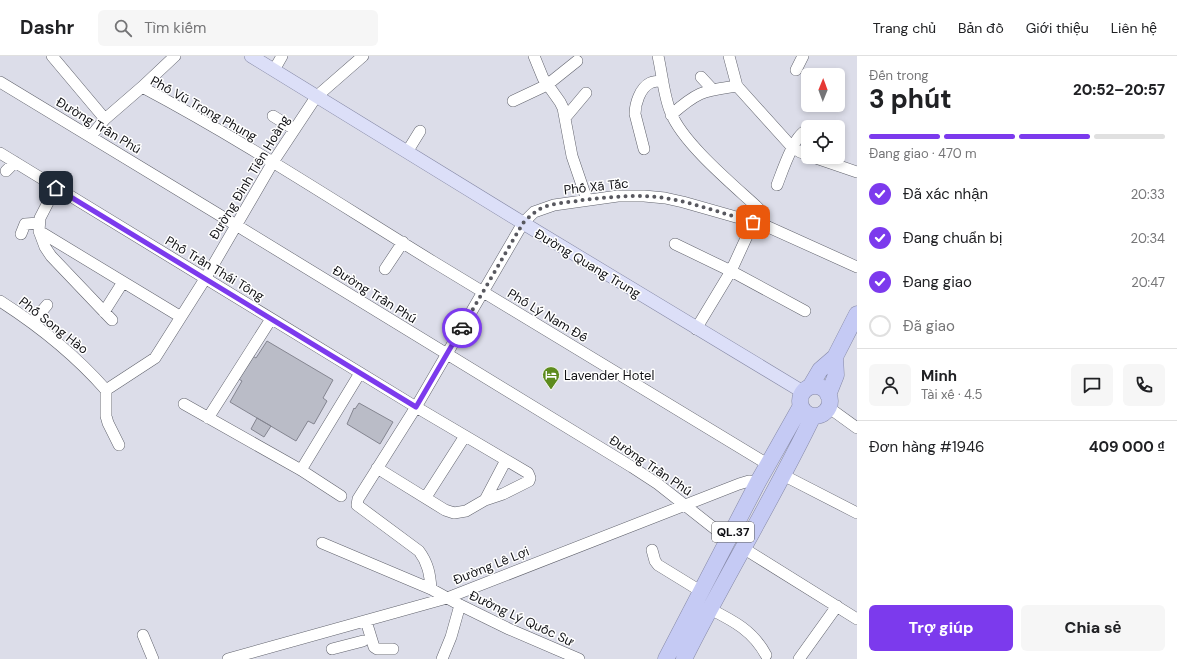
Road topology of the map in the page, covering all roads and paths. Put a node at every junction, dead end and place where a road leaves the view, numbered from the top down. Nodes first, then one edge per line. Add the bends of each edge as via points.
1 (52, 56) edge
2 (175, 56) edge
3 (251, 56) edge
4 (282, 56) edge
5 (363, 56) edge
6 (534, 56) edge
7 (658, 56) edge
8 (729, 56) edge
9 (803, 56) edge
10 (577, 61) dead end
11 (274, 70) junction
12 (796, 70) dead end
13 (701, 77) dead end
14 (663, 81) junction
15 (0, 82) edge
16 (547, 85) junction
17 (737, 86) junction
18 (142, 87) junction
19 (713, 90) junction
20 (586, 93) dead end
21 (316, 97) junction
22 (513, 102) dead end
23 (671, 115) junction
24 (273, 116) dead end
25 (565, 118) junction
26 (105, 119) junction
27 (294, 129) junction
28 (420, 131) dead end
29 (801, 135) edge
30 (91, 136) junction
31 (792, 147) junction
32 (644, 149) dead end
33 (407, 152) junction
34 (801, 152) edge
35 (0, 153) edge
36 (15, 162) junction
37 (273, 162) junction
38 (834, 164) edge
39 (6, 171) dead end
40 (857, 172) edge
41 (777, 185) dead end
42 (56, 188) junction
43 (587, 200) junction
44 (523, 223) junction
45 (758, 224) junction
46 (236, 225) junction
47 (39, 227) junction
48 (21, 234) dead end
49 (403, 242) junction
50 (675, 244) dead end
51 (857, 267) edge
52 (386, 269) dead end
53 (731, 271) junction
54 (205, 279) junction
55 (123, 282) junction
56 (483, 292) junction
57 (0, 301) edge
58 (47, 305) dead end
59 (805, 311) dead end
60 (104, 312) junction
61 (857, 314) edge
62 (181, 317) junction
63 (271, 319) junction
64 (112, 320) dead end
65 (32, 323) junction
66 (696, 329) junction
67 (447, 354) junction
68 (835, 357) junction
69 (360, 373) junction
70 (106, 390) junction
71 (807, 400) junction
72 (828, 401) junction
73 (184, 404) dead end
74 (416, 407) junction
75 (208, 418) junction
76 (857, 428) edge
77 (465, 436) junction
78 (119, 445) dead end
79 (506, 460) junction
80 (769, 465) junction
81 (377, 468) junction
82 (301, 470) junction
83 (783, 475) junction
84 (758, 482) junction
85 (341, 496) dead end
86 (426, 497) junction
87 (485, 500) junction
88 (684, 504) junction
89 (857, 512) edge
90 (729, 540) junction
91 (322, 543) dead end
92 (743, 548) junction
93 (652, 550) dead end
94 (431, 589) junction
95 (702, 592) junction
96 (447, 598) junction
97 (460, 605) junction
98 (837, 606) junction
99 (710, 609) junction
100 (857, 619) edge
101 (366, 621) junction
102 (340, 628) junction
103 (143, 635) dead end
104 (363, 641) dead end
105 (344, 645) junction
106 (332, 649) dead end
107 (393, 649) dead end
108 (766, 655) dead end
109 (153, 659) edge
110 (228, 659) edge
111 (442, 659) edge
112 (579, 659) edge
113 (666, 659) edge
114 (684, 659) edge
115 (799, 659) edge

1 - 26 street
2 - 18 street
3 - 11 main road, Đường Quang Trung
4 - 11 street
5 - 21 street, Đường Đinh Tiên Hoàng
6 - 16 street
7 - 14 street
8 - 17 street
9 - 12 street
10 - 16 street
11 - 21 main road, Đường Quang Trung
13 - 19 street
14 - 23 street
14 - 32 street via 653,82 645,87 635,109
15 - 30 street, Đường Trần Phú
16 - 22 street
16 - 25 street via 560,102
17 - 19 street
17 - 31 street
18 - 26 street, Phố Vũ Trọng Phụng
18 - 37 street, Phố Vũ Trọng Phụng
19 - 23 street via 698,95
20 - 25 street
21 - 27 street, Đường Đinh Tiên Hoàng
21 - 33 main road, Đường Quang Trung
23 - 45 street via 693,144 761,211
24 - 27 street
25 - 43 street via 572,156
26 - 30 street, Phố Vũ Trọng Phụng
27 - 37 street, Đường Đinh Tiên Hoàng
28 - 33 street
29 - 31 street
30 - 46 street, Đường Trần Phú
31 - 34 street
31 - 41 street
33 - 44 main road, Đường Quang Trung
35 - 36 street, Phố Trần Thái Tông
36 - 39 street
36 - 42 street, Phố Trần Thái Tông
37 - 46 street, Đường Đinh Tiên Hoàng
37 - 49 street, Phố Lý Nam Đế
38 - 40 street
42 - 47 street via 40,218
42 - 54 street, Phố Trần Thái Tông
43 - 44 street, Phố Xã Tắc via 545,207 534,212
43 - 45 street, Phố Xã Tắc via 630,196 665,198
44 - 56 street, Phố Xã Tắc
44 - 66 main road, Đường Quang Trung
45 - 51 street, Phố Xã Tắc
45 - 53 street
46 - 54 street, Đường Đinh Tiên Hoàng
46 - 67 street, Đường Trần Phú
47 - 48 street via 25,224
47 - 55 street
47 - 60 street via 45,247 51,256
49 - 52 street
49 - 56 street, Phố Lý Nam Đế
50 - 53 street
53 - 59 street
53 - 66 street
54 - 62 street, Đường Đinh Tiên Hoàng
54 - 63 street, Phố Trần Thái Tông
55 - 60 street
55 - 62 street
56 - 67 street, Phố Xã Tắc
56 - 80 street, Phố Lý Nam Đế
57 - 65 street, Phố Song Hào
58 - 65 street
60 - 64 street
61 - 68 highway, QL.37
62 - 70 street, Đường Đinh Tiên Hoàng via 155,358
63 - 69 street, Phố Trần Thái Tông
63 - 75 street
65 - 70 street, Phố Song Hào via 62,346
66 - 71 main road, Đường Quang Trung
67 - 74 street, Phố Xã Tắc
67 - 88 street, Đường Trần Phú via 632,467
68 - 71 highway, QL.37 via 820,370
68 - 72 highway, QL.37 via 836,375
69 - 74 street, Phố Trần Thái Tông
69 - 82 street
70 - 78 street via 106,416
71 - 72 highway via 822,414
71 - 72 highway via 819,387 826,392
71 - 80 highway, QL.37
71 - 83 highway, QL.37
72 - 76 street
73 - 75 street
74 - 77 street, Phố Trần Thái Tông
74 - 81 street, Phố Xã Tắc
75 - 82 street
77 - 79 street, Phố Trần Thái Tông
77 - 86 street
79 - 87 street
79 - 87 street, Phố Trần Thái Tông via 528,473 529,480
80 - 84 highway, QL.37
81 - 86 street
81 - 94 street, Phố Xã Tắc via 357,505 420,551 429,569
82 - 85 street
83 - 89 street
83 - 92 highway, QL.37
84 - 88 street, Đường Lê Lợi via 746,482
84 - 90 highway, QL.37
86 - 87 street via 454,513 466,511
88 - 90 street, Đường Trần Phú
88 - 96 street, Đường Lê Lợi
90 - 95 highway, QL.37
91 - 94 street, Đường Lý Quốc Sư
92 - 98 street
92 - 99 highway, QL.37
93 - 95 street via 658,565
94 - 96 street, Đường Lý Quốc Sư
95 - 113 highway, QL.37
96 - 97 street, Đường Lý Quốc Sư
96 - 101 street, Đường Lê Lợi
97 - 111 street
97 - 112 street, Đường Lý Quốc Sư
98 - 100 street
98 - 115 street
99 - 108 street via 751,634
99 - 114 highway, QL.37
101 - 102 street, Đường Lê Lợi
101 - 107 street via 374,647
102 - 105 street
102 - 110 street, Đường Lê Lợi
103 - 109 street
104 - 105 street
105 - 106 street

